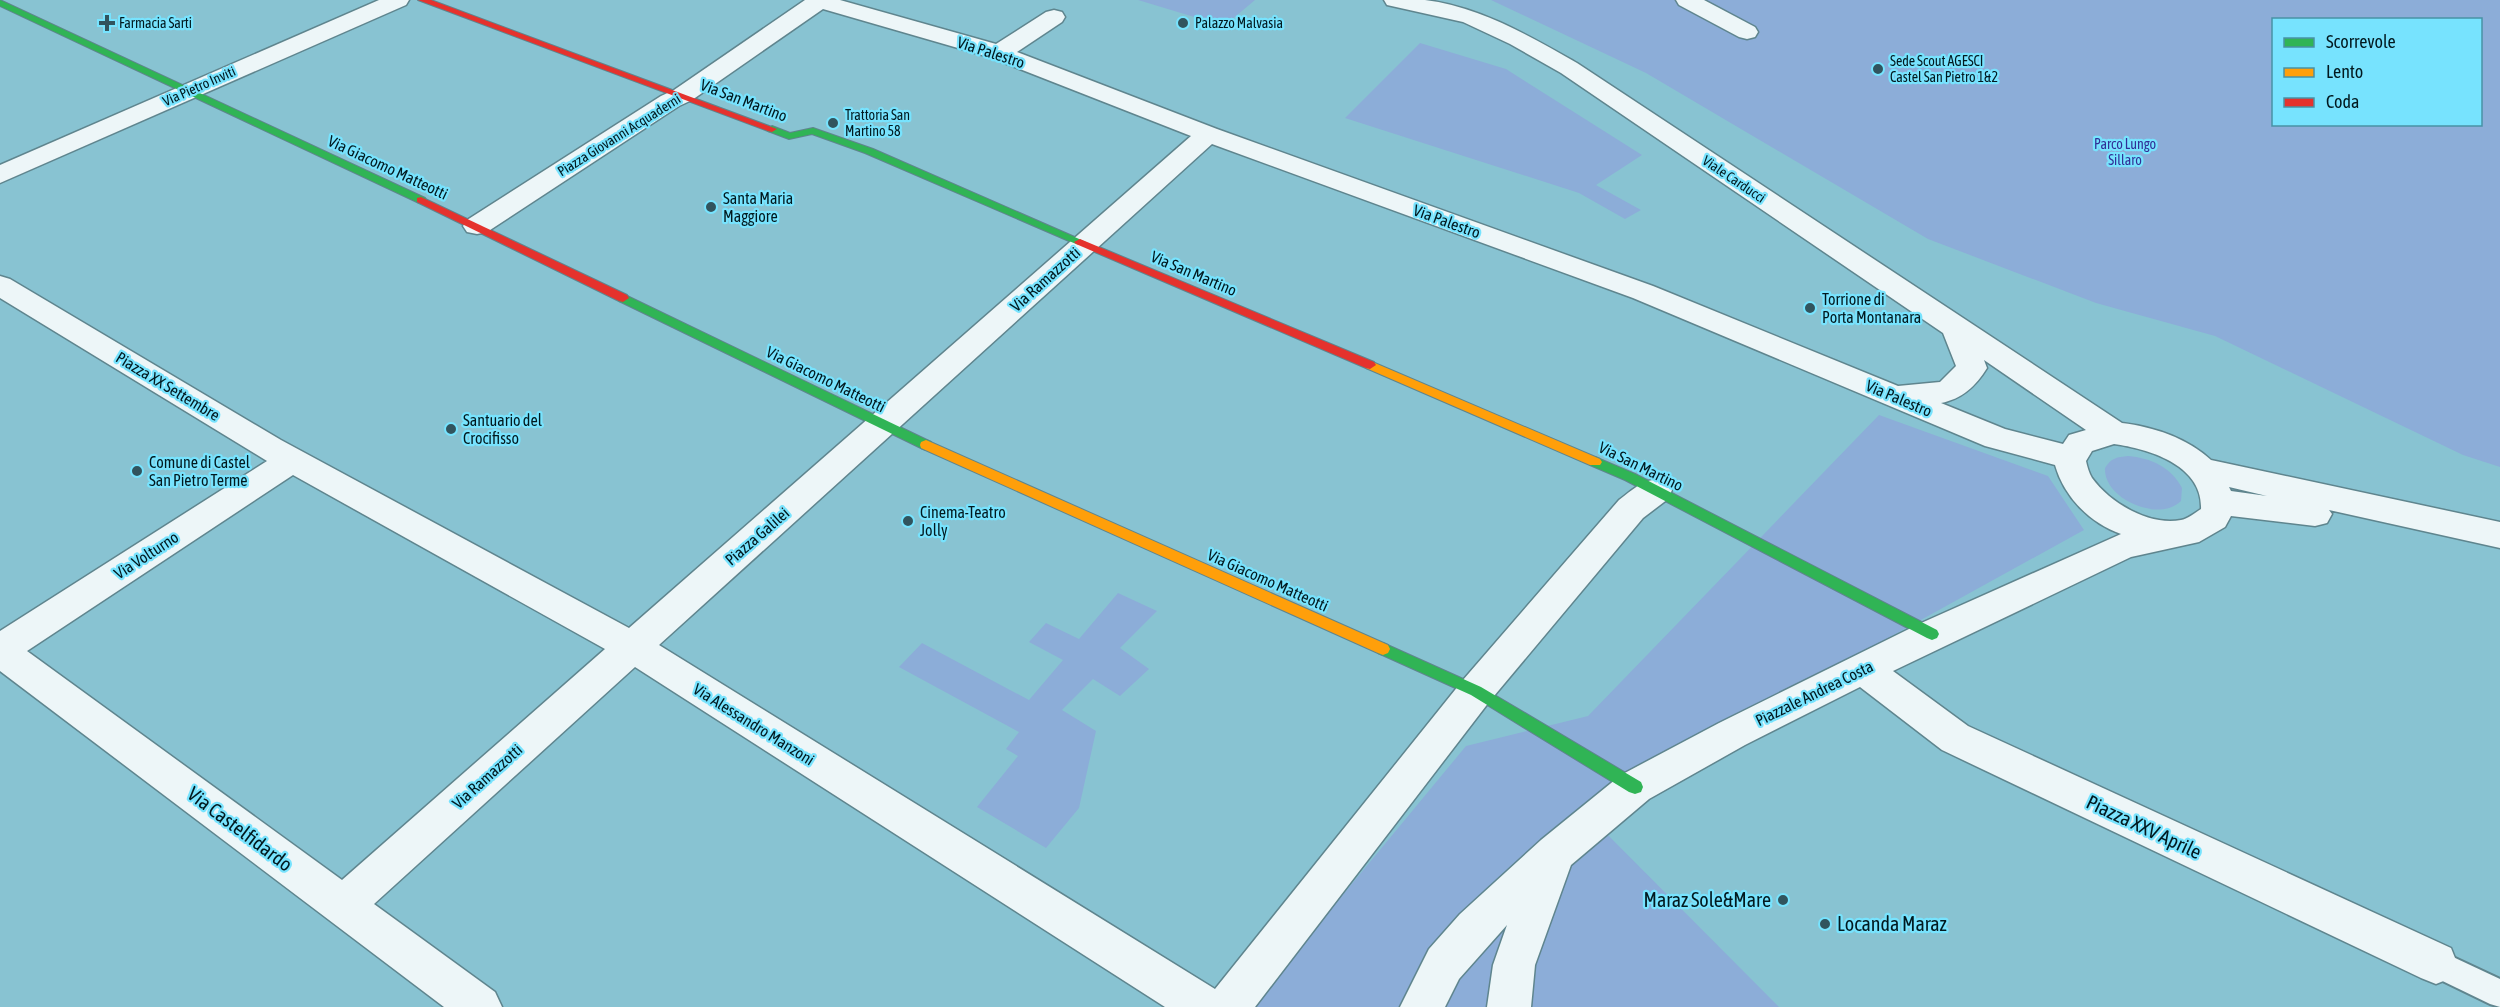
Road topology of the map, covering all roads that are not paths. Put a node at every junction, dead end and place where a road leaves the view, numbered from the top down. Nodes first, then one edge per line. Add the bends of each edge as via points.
1 (398, 0) edge
2 (423, 0) edge
3 (820, 0) edge
4 (1395, 0) edge
5 (1687, 0) edge
6 (0, 3) edge
7 (1054, 17) dead end
8 (1747, 32) dead end
9 (999, 53) junction
10 (187, 91) junction
11 (683, 95) junction
12 (1208, 134) junction
13 (0, 175) edge
14 (477, 226) junction
15 (1084, 244) junction
16 (0, 285) edge
17 (1957, 330) junction
18 (1891, 394) junction
19 (882, 425) junction
20 (2090, 444) junction
21 (281, 454) junction
22 (2200, 469) junction
23 (1656, 490) junction
24 (2082, 492) junction
25 (2218, 502) junction
26 (2187, 533) junction
27 (2500, 536) edge
28 (2091, 561) junction
29 (1932, 634) junction
30 (631, 646) junction
31 (0, 651) edge
32 (1863, 669) junction
33 (1476, 692) junction
34 (1635, 787) junction
35 (1555, 854) junction
36 (342, 906) junction
37 (2436, 963) joint
38 (2500, 994) edge
39 (480, 1007) edge
40 (1204, 1007) edge
41 (1228, 1007) edge
42 (1422, 1007) edge
43 (1509, 1007) edge

1 - 10 street, Via Pietro Inviti
2 - 11 street, Via San Martino
3 - 9 street, Via Palestro
3 - 11 street, Piazza Giovanni Acquaderni
4 - 17 street, Viale Carducci via 1470,17 1569,68
5 - 8 street
6 - 10 street, Via Giacomo Matteotti
7 - 9 street
9 - 12 street, Via Palestro
10 - 13 street, Via Pietro Inviti
10 - 14 street, Via Giacomo Matteotti
11 - 14 street, Piazza Giovanni Acquaderni
11 - 15 street, Via San Martino via 789,136 813,131 869,151
12 - 15 street, Via Ramazzotti
12 - 18 street, Via Palestro via 1643,292
14 - 19 street, Via Giacomo Matteotti
15 - 19 street, Via Ramazzotti
15 - 23 street, Via San Martino
16 - 21 street, Piazza XX Settembre
17 - 18 street via 1972,368 1949,391
17 - 20 street, Viale Carducci via 2056,396
18 - 20 street, Via Palestro via 1996,438
19 - 30 street, Piazza Galilei
19 - 33 street, Via Giacomo Matteotti
20 - 22 street via 2141,437 2182,454
20 - 24 street via 2071,473
21 - 30 street, Via Alessandro Manzoni
21 - 31 street, Via Volturno
22 - 25 street via 2213,486
22 - 27 street
23 - 29 street, Via San Martino
23 - 33 street via 1631,509
24 - 26 street via 2098,507 2134,527
24 - 28 street via 2099,523 2098,546
25 - 26 street via 2214,518
25 - 27 street
26 - 28 street, Piazzale Andrea Costa via 2124,546
28 - 29 street, Piazzale Andrea Costa
29 - 32 street, Piazzale Andrea Costa
30 - 36 street, Via Ramazzotti
30 - 40 street, Via Alessandro Manzoni
31 - 36 street, Via Castelfidardo
32 - 34 street, Piazzale Andrea Costa
32 - 37 street, Piazza XXV Aprile via 1955,738
33 - 34 street, Via Giacomo Matteotti
33 - 41 street
34 - 35 street, Piazzale Andrea Costa
35 - 42 street, Piazzale Andrea Costa via 1475,928 1444,964
35 - 43 street, Piazzale Andrea Costa via 1514,965
36 - 39 street, Via Castelfidardo
37 - 38 lane

